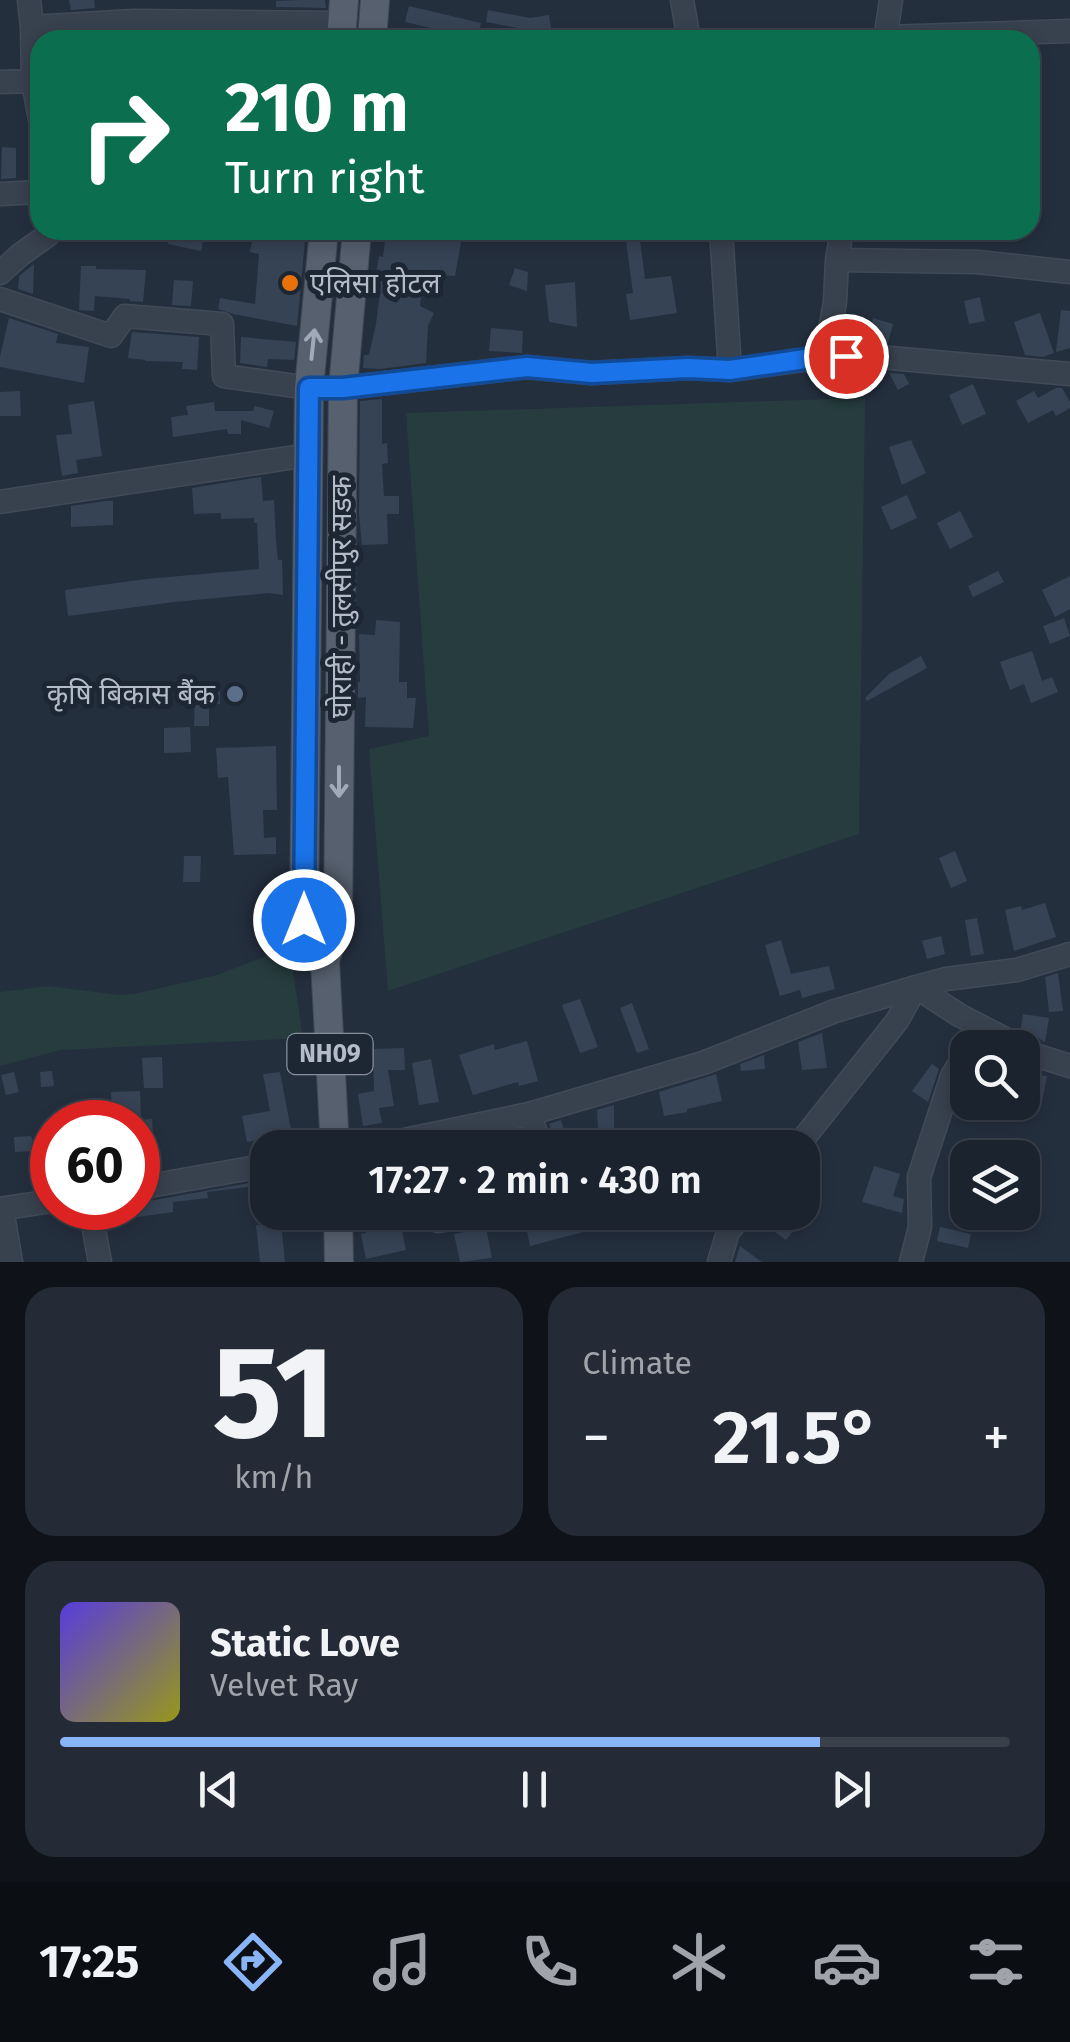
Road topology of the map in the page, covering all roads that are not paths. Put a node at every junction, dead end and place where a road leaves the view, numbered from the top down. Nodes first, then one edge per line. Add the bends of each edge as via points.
1 (29, 0) edge
2 (374, 0) edge
3 (682, 0) edge
4 (891, 0) edge
5 (343, 21) edge
6 (32, 27) junction
7 (32, 30) edge
8 (372, 30) edge
9 (687, 30) edge
10 (887, 30) edge
11 (1070, 31) edge
12 (1040, 32) edge
13 (30, 81) edge
14 (0, 82) edge
15 (30, 192) edge
16 (0, 194) edge
17 (41, 240) edge
18 (323, 240) edge
19 (356, 240) edge
20 (722, 240) edge
21 (840, 240) edge
22 (837, 260) junction
23 (1070, 272) edge
24 (0, 273) edge
25 (0, 300) edge
26 (825, 356) junction
27 (730, 370) junction
28 (1070, 374) edge
29 (309, 388) junction
30 (343, 388) junction
31 (308, 455) junction
32 (0, 502) edge
33 (1070, 954) edge
34 (325, 962) junction
35 (916, 987) junction
36 (981, 1026) junction
37 (979, 1030) edge
38 (988, 1030) edge
39 (1040, 1057) edge
40 (1070, 1066) edge
41 (950, 1082) edge
42 (529, 1114) junction
43 (334, 1130) edge
44 (452, 1130) edge
45 (535, 1130) edge
46 (810, 1130) edge
47 (250, 1168) edge
48 (160, 1184) edge
49 (30, 1204) edge
50 (1, 1209) edge
51 (94, 1230) edge
52 (339, 1230) edge
53 (730, 1230) edge
54 (12, 1262) edge
55 (100, 1262) edge
56 (340, 1262) edge
57 (719, 1262) edge
58 (911, 1262) edge

1 - 6 street
2 - 8 main road
3 - 9 street
4 - 10 street
5 - 6 street
6 - 7 street
11 - 12 street
13 - 14 street
15 - 16 street
17 - 24 street
29 -> 18 main road, घोराही - तुलसीपुर सडक / NH09
19 - 30 main road, घोराही - तुलसीपुर सडक / NH09
20 - 27 street
21 - 22 street
22 - 23 street via 978,262
22 - 26 street
25 - 29 street via 111,336 125,316 222,324 224,376
26 - 27 street
26 - 28 street
27 - 30 street via 592,373 527,367
29 - 30 street
29 - 31 main road, घोराही - तुलसीपुर सडक / NH09
30 -> 34 main road, घोराही - तुलसीपुर सडक / NH09 via 338,920
31 - 32 street
31 - 34 main road, घोराही - तुलसीपुर सडक / NH09 via 304,920
33 - 35 street
34 - 43 main road, घोराही - तुलसीपुर सडक / NH09
35 - 36 street
35 - 42 street via 703,1063
35 - 46 street
36 - 37 street
36 - 38 street
39 - 40 street
41 - 58 street via 919,1177 920,1227
42 - 44 street
42 - 45 street
47 - 48 street
49 - 50 street
50 - 54 street
51 - 55 street
52 - 56 main road
53 - 57 street

